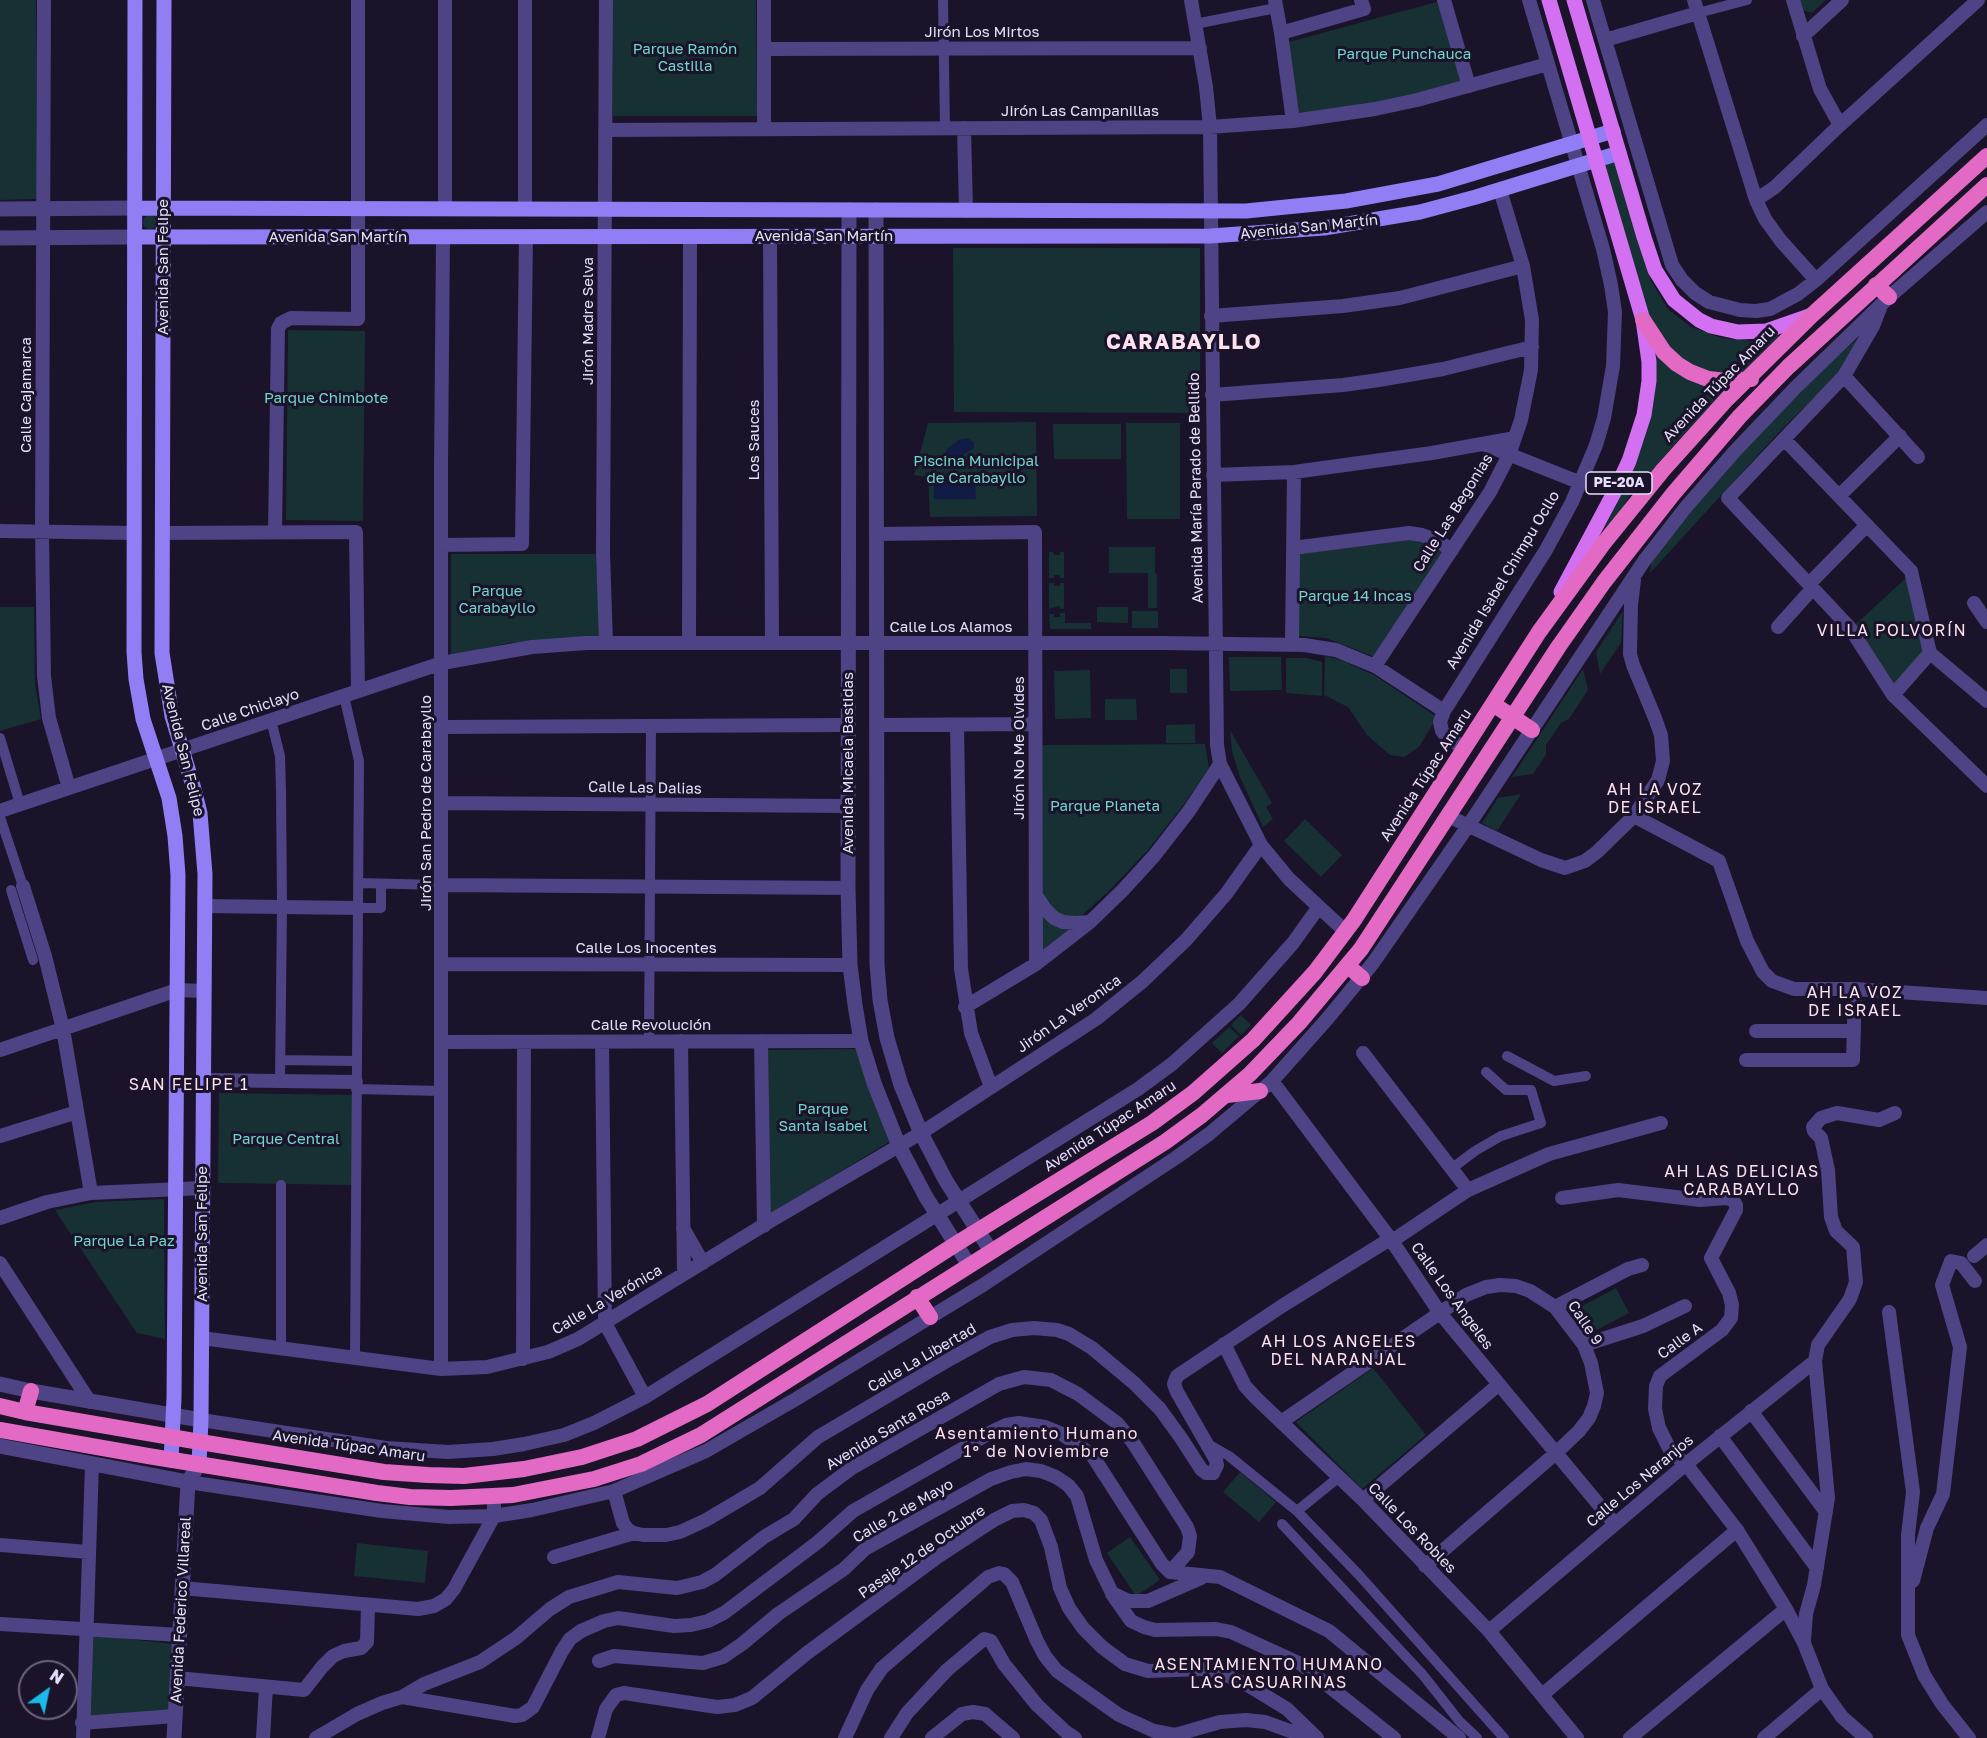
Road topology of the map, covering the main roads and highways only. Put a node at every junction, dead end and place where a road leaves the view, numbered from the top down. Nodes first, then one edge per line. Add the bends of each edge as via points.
1 (135, 0) edge
2 (164, 0) edge
3 (1549, 0) edge
4 (1574, 0) edge
5 (1613, 131) junction
6 (1590, 138) junction
7 (1619, 153) junction
8 (1987, 156) edge
9 (1596, 160) junction
10 (1987, 185) edge
11 (135, 208) junction
12 (164, 208) junction
13 (135, 237) junction
14 (163, 237) junction
15 (1876, 285) junction
16 (1885, 301) road end
17 (1814, 312) junction
18 (1643, 320) junction
19 (1832, 325) junction
20 (1788, 367) junction
21 (1745, 380) junction
22 (1539, 632) junction
23 (1493, 704) junction
24 (1513, 717) junction
25 (1532, 730) road end
26 (1348, 966) junction
27 (1362, 978) road end
28 (1266, 1086) road end
29 (1227, 1095) junction
30 (917, 1297) junction
31 (930, 1317) road end
32 (31, 1391) road end
33 (0, 1406) edge
34 (25, 1412) junction
35 (0, 1430) edge
36 (172, 1438) junction
37 (200, 1442) junction
38 (171, 1460) junction
39 (199, 1464) junction

1 - 11 main road, Avenida San Felipe
2 - 12 main road, Avenida San Felipe
3 - 6 main road, PE-20A
4 - 5 main road, PE-20A
5 - 6 main road, Avenida San Martín
5 - 7 main road, PE-20A
6 - 9 main road, PE-20A
6 - 12 main road, Avenida San Martín via 1470,175 1379,196 1285,208
7 - 9 main road, Avenida San Martín
7 - 17 main road, PE-20A via 1655,270 1686,312 1711,326 1745,333 1783,327
8 - 17 highway, Avenida Túpac Amaru / PE-20A
9 - 14 main road, Avenida San Martín via 1420,212 1288,232 1210,236
9 - 18 main road, PE-20A
10 - 15 highway
11 - 12 main road, Avenida San Martín
11 - 13 main road, Avenida San Felipe
12 - 14 main road, Avenida San Felipe
13 - 14 main road, Avenida San Martín
13 - 36 main road, Avenida San Felipe via 134,652 144,719 169,798 178,874
14 - 37 main road, Avenida San Felipe via 162,653 168,695 200,813 204,854
15 - 16 highway
15 - 19 highway
17 - 19 highway
17 - 21 highway, Avenida Túpac Amaru / PE-20A
18 - 21 highway via 1664,352 1690,372 1708,379
18 - 22 main road, PE-20A via 1649,381 1638,436 1616,489
19 - 20 highway
20 - 21 highway
20 - 24 highway via 1740,416 1644,530
21 - 22 highway, Avenida Túpac Amaru / PE-20A via 1642,496
22 - 23 highway, Avenida Túpac Amaru
23 - 24 highway
23 - 37 highway, Avenida Túpac Amaru via 1346,932 1253,1040 1152,1124 698,1409 638,1439 582,1458 496,1474 428,1476 384,1472
24 - 25 highway
24 - 26 highway
26 - 27 highway
26 - 29 highway via 1275,1049
28 - 29 highway
29 - 30 highway via 1165,1142
30 - 31 highway
30 - 39 highway via 701,1435 677,1456 594,1479 494,1497 410,1497
32 - 34 highway
33 - 34 highway, Avenida Túpac Amaru
34 - 36 highway, Avenida Túpac Amaru
35 - 38 highway
36 - 37 highway, Avenida Túpac Amaru
36 - 38 main road, Avenida San Felipe
37 - 39 main road, Avenida San Felipe
38 - 39 highway

